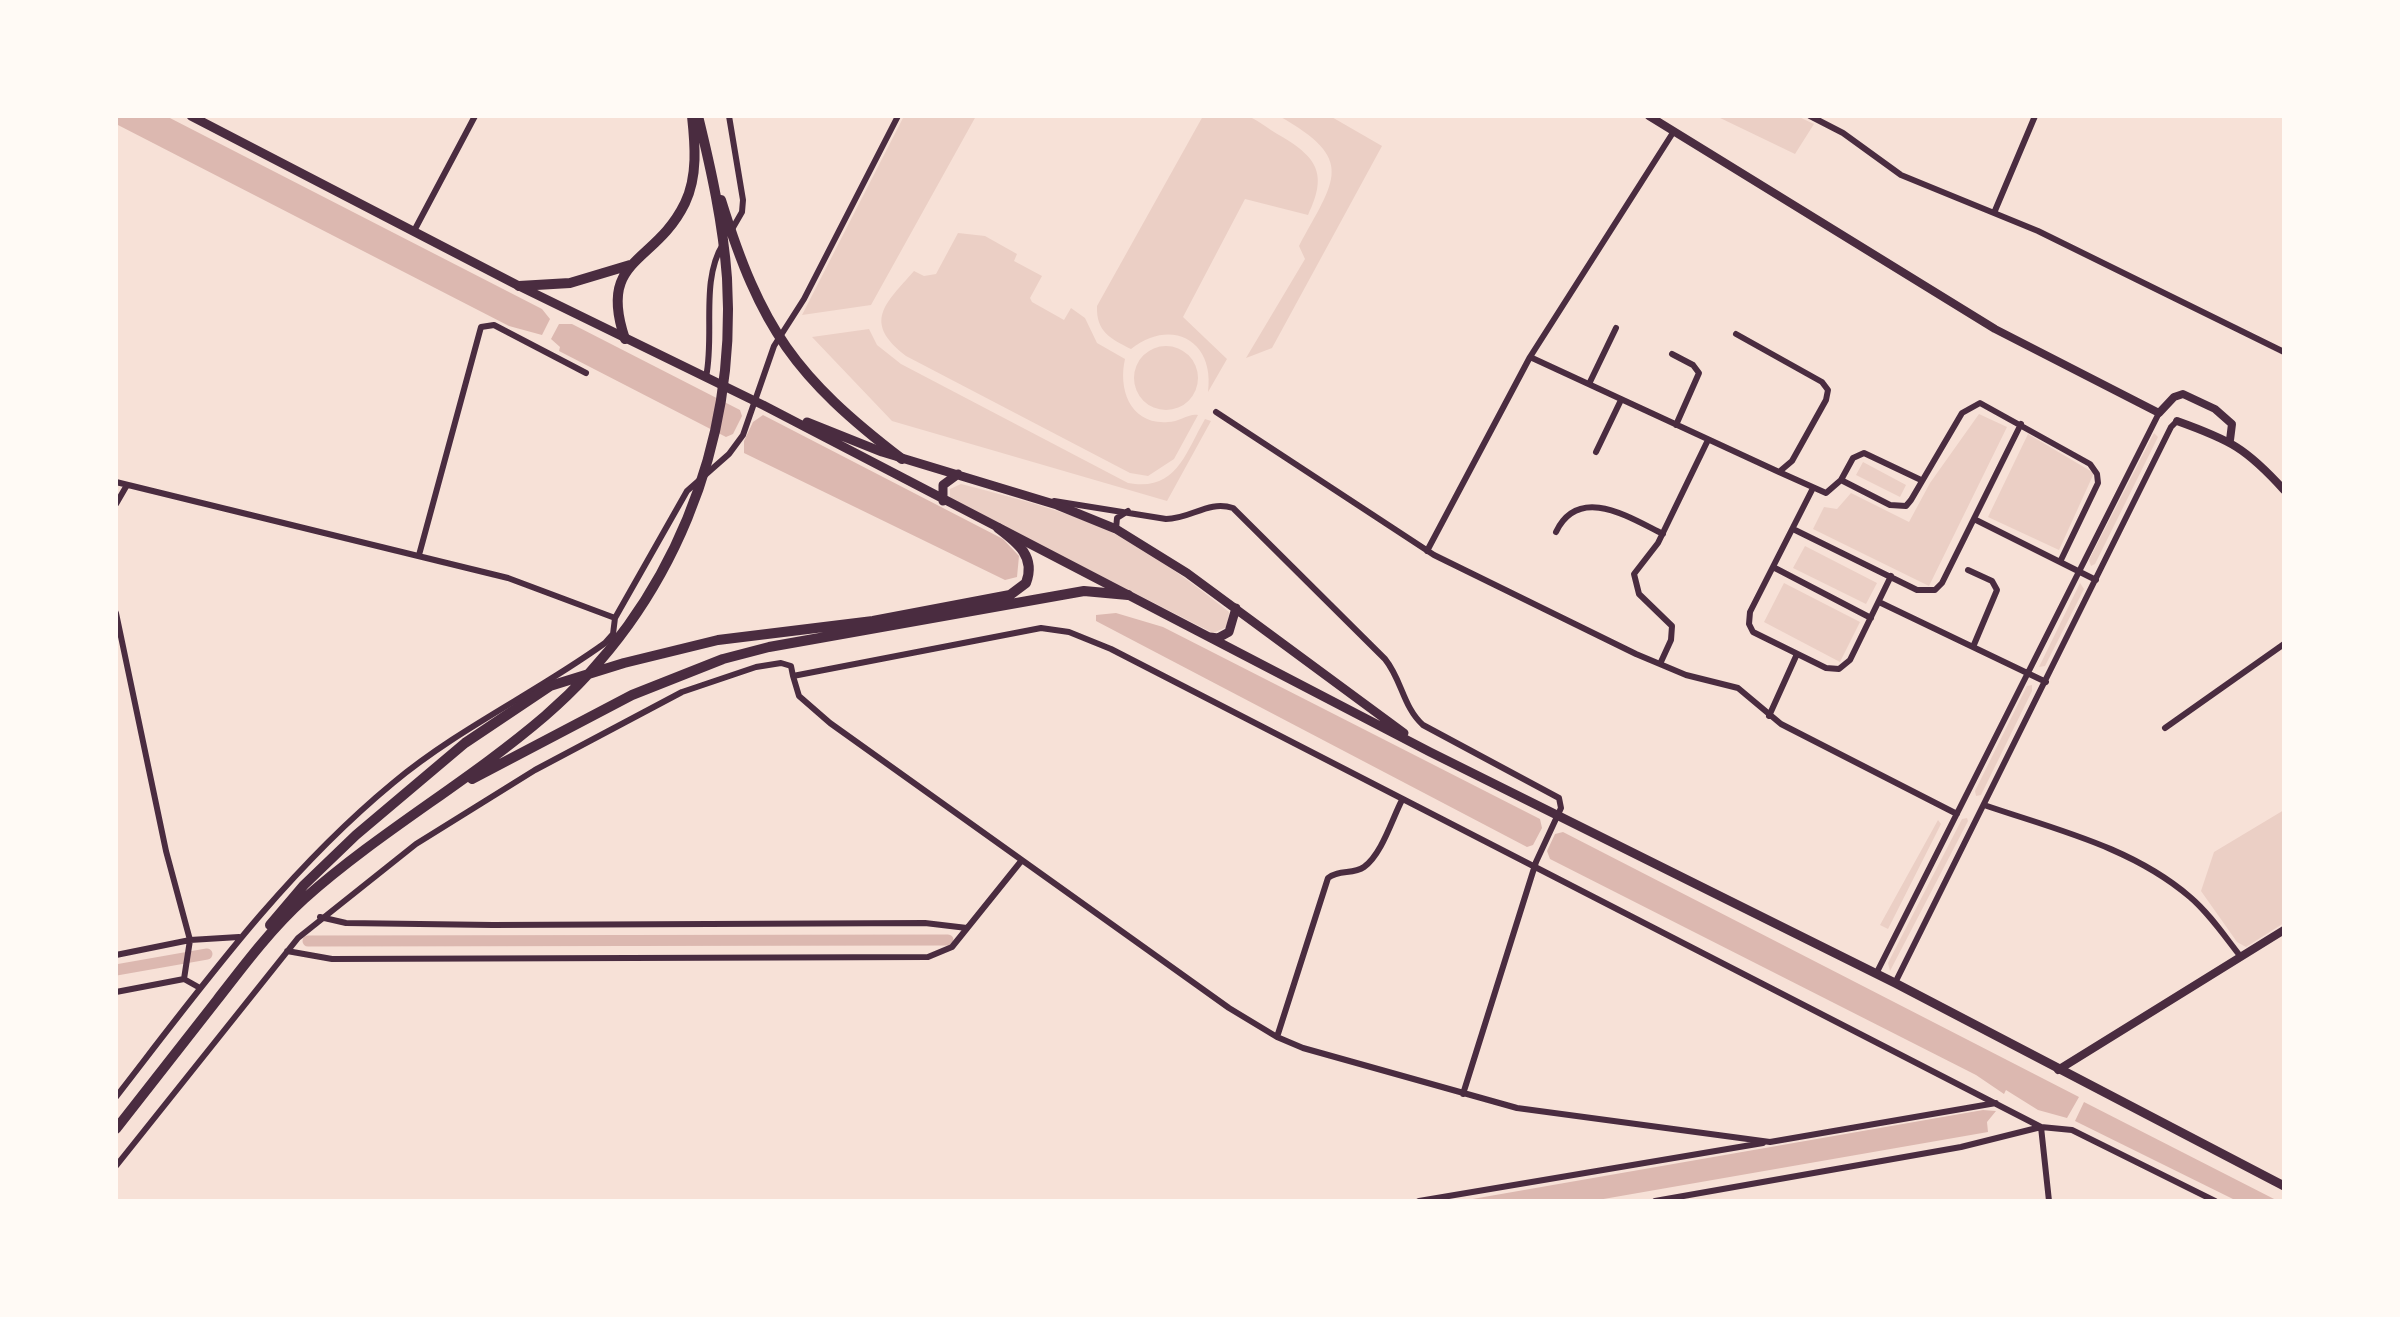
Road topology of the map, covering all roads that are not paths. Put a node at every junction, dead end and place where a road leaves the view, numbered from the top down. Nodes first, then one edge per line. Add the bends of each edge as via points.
1 (191, 116) edge
2 (475, 116) edge
3 (695, 116) edge
4 (729, 116) edge
5 (898, 116) edge
6 (1649, 116) edge
7 (1810, 116) edge
8 (2035, 116) edge
9 (1674, 131) junction
10 (708, 156) junction
11 (1994, 213) junction
12 (414, 231) junction
13 (632, 264) junction
14 (519, 286) junction
15 (1616, 328) dead end
16 (1736, 334) dead end
17 (625, 339) junction
18 (2284, 352) edge
19 (1672, 354) dead end
20 (1530, 357) junction
21 (586, 373) dead end
22 (706, 377) junction
23 (1589, 384) junction
24 (1621, 400) junction
25 (760, 404) junction
26 (1216, 412) dead end
27 (2159, 413) junction
28 (2177, 421) joint
29 (2021, 424) junction
30 (1676, 425) junction
31 (1708, 440) junction
32 (2230, 440) junction
33 (1596, 452) dead end
34 (902, 459) junction
35 (1779, 472) junction
36 (958, 474) junction
37 (1841, 480) junction
38 (1921, 480) junction
39 (116, 482) edge
40 (127, 485) junction
41 (1813, 488) junction
42 (2284, 490) edge
43 (1043, 500) junction
44 (943, 501) junction
45 (116, 504) edge
46 (1128, 511) junction
47 (1974, 519) junction
48 (998, 528) junction
49 (1116, 529) junction
50 (1793, 529) junction
51 (1556, 532) dead end
52 (1663, 534) junction
53 (1427, 551) junction
54 (419, 555) junction
55 (2060, 562) junction
56 (1773, 567) junction
57 (1968, 570) dead end
58 (2077, 571) junction
59 (1891, 576) junction
60 (2096, 580) junction
61 (1128, 595) junction
62 (1879, 602) junction
63 (1236, 608) junction
64 (116, 613) edge
65 (615, 618) junction
66 (1871, 618) junction
67 (1207, 636) junction
68 (2284, 644) edge
69 (1973, 647) junction
70 (1797, 654) junction
71 (1660, 664) junction
72 (2027, 672) junction
73 (793, 676) junction
74 (2046, 682) junction
75 (1769, 716) junction
76 (2165, 728) dead end
77 (1430, 752) junction
78 (1402, 800) junction
79 (1962, 804) junction
80 (425, 806) junction
81 (1982, 809) junction
82 (1957, 814) junction
83 (1557, 817) junction
84 (1022, 860) junction
85 (1536, 865) junction
86 (320, 917) junction
87 (967, 928) junction
88 (2284, 930) edge
89 (240, 937) junction
90 (190, 940) junction
91 (287, 951) junction
92 (116, 955) edge
93 (2241, 957) junction
94 (243, 967) junction
95 (1876, 974) junction
96 (184, 979) junction
97 (1895, 983) junction
98 (200, 988) junction
99 (116, 992) edge
100 (1277, 1037) junction
101 (2058, 1070) junction
102 (1463, 1094) junction
103 (116, 1097) edge
104 (2000, 1104) junction
105 (2039, 1126) junction
106 (116, 1129) edge
107 (1770, 1142) junction
108 (116, 1166) edge
109 (2284, 1186) edge
110 (1419, 1201) edge
111 (1655, 1201) edge
112 (2049, 1201) edge
113 (2215, 1201) edge

1 - 12 main road
2 - 12 street
3 - 10 main road
3 - 13 main road via 694,166 685,203 658,242
4 - 22 street via 742,212 716,255 712,272
5 - 25 street via 804,299 774,346
6 - 9 street
7 - 11 street via 1901,175
8 - 11 street
9 - 20 street
9 - 27 street via 1995,329
10 - 34 main road via 749,284 782,346 834,402
10 - 80 main road via 728,308 722,387 706,470 687,523 653,587 610,648 559,703
11 - 18 street
12 - 14 main road
13 - 14 main road via 579,282
13 - 17 main road via 617,284 615,298
14 - 17 main road
15 - 23 street
16 - 35 street via 1828,390 1792,461
17 - 22 main road
19 - 30 street via 1699,373
20 - 23 street
20 - 53 street
21 - 54 street via 494,325 481,327
22 - 25 main road
23 - 24 street
24 - 30 street
24 - 33 street
25 - 34 main road
25 - 44 main road
25 - 65 street via 736,446 687,491
26 - 53 street
27 - 32 street via 2183,394 2228,420
27 - 58 street
28 - 32 street
28 - 60 street
29 - 38 street via 1984,403 1970,406
29 - 47 street
29 - 55 street via 2090,464 2097,474 2096,487
30 - 31 street
31 - 35 street
31 - 52 street
32 - 42 street
34 - 36 main road
35 - 41 street
36 - 43 main road
36 - 44 main road via 943,485
37 - 38 street via 1853,458 1864,453
37 - 38 street via 1899,507 1909,503
37 - 41 street via 1829,493
39 - 40 street
40 - 45 street
40 - 54 street
41 - 50 street
43 - 46 street
43 - 49 main road
44 - 48 main road
46 - 49 street via 1117,518
46 - 83 street via 1170,519 1214,505 1233,508 1385,659 1419,722 1553,792 1561,803
47 - 55 street
47 - 59 street via 1935,590 1920,591
48 - 61 main road
48 - 94 main road via 1019,544 1029,569 1022,588 980,602 873,621 690,646 550,686 465,743 338,851 284,907
49 - 63 main road
50 - 56 street
50 - 59 street
51 - 52 street via 1569,515 1601,506
52 - 71 street via 1634,579 1639,594 1672,626
53 - 71 street
54 - 65 street via 522,582
55 - 58 street
56 - 66 street
56 - 70 street via 1749,624 1756,634
57 - 69 street via 1992,581 1997,590
58 - 60 street
58 - 72 street
59 - 62 street
60 - 74 street
61 - 67 main road
61 - 80 main road via 1089,590 714,662 583,718
62 - 66 street
62 - 69 street
63 - 67 main road via 1229,632
63 - 77 main road
64 - 90 street
65 - 89 street via 613,634 605,643 503,705 394,782 309,860
66 - 70 street via 1850,660 1839,669
67 - 77 main road
68 - 76 street
69 - 72 street
70 - 75 street
71 - 75 street via 1738,688
72 - 74 street
72 - 79 street
73 - 78 street via 1015,630 1063,630 1111,649
73 - 84 street via 796,692 816,711
73 - 86 street via 788,665 756,667 691,688 439,827
74 - 81 street
75 - 82 street
77 - 83 main road
78 - 85 street
78 - 100 street via 1368,863 1326,881
79 - 81 street
79 - 82 street
80 - 94 main road via 304,899
81 - 93 street via 2111,849 2157,874 2197,903
81 - 97 street
82 - 95 street
83 - 85 street
83 - 95 main road
84 - 87 street
84 - 100 street
85 - 102 street
85 - 104 street
86 - 87 street via 346,923 925,923
86 - 91 street
87 - 91 street via 949,950 925,957 332,959
88 - 93 street
89 - 90 street
89 - 98 street
90 - 92 street
90 - 96 street
91 - 108 street
93 - 101 street
94 - 106 main road
95 - 97 main road
96 - 98 street
96 - 99 street
97 - 101 main road
98 - 103 street
100 - 102 street
101 - 109 main road
102 - 107 street via 1552,1114
104 - 105 street
104 - 107 street
105 - 111 street via 1972,1145
105 - 112 street
105 - 113 street via 2076,1132
107 - 110 street

